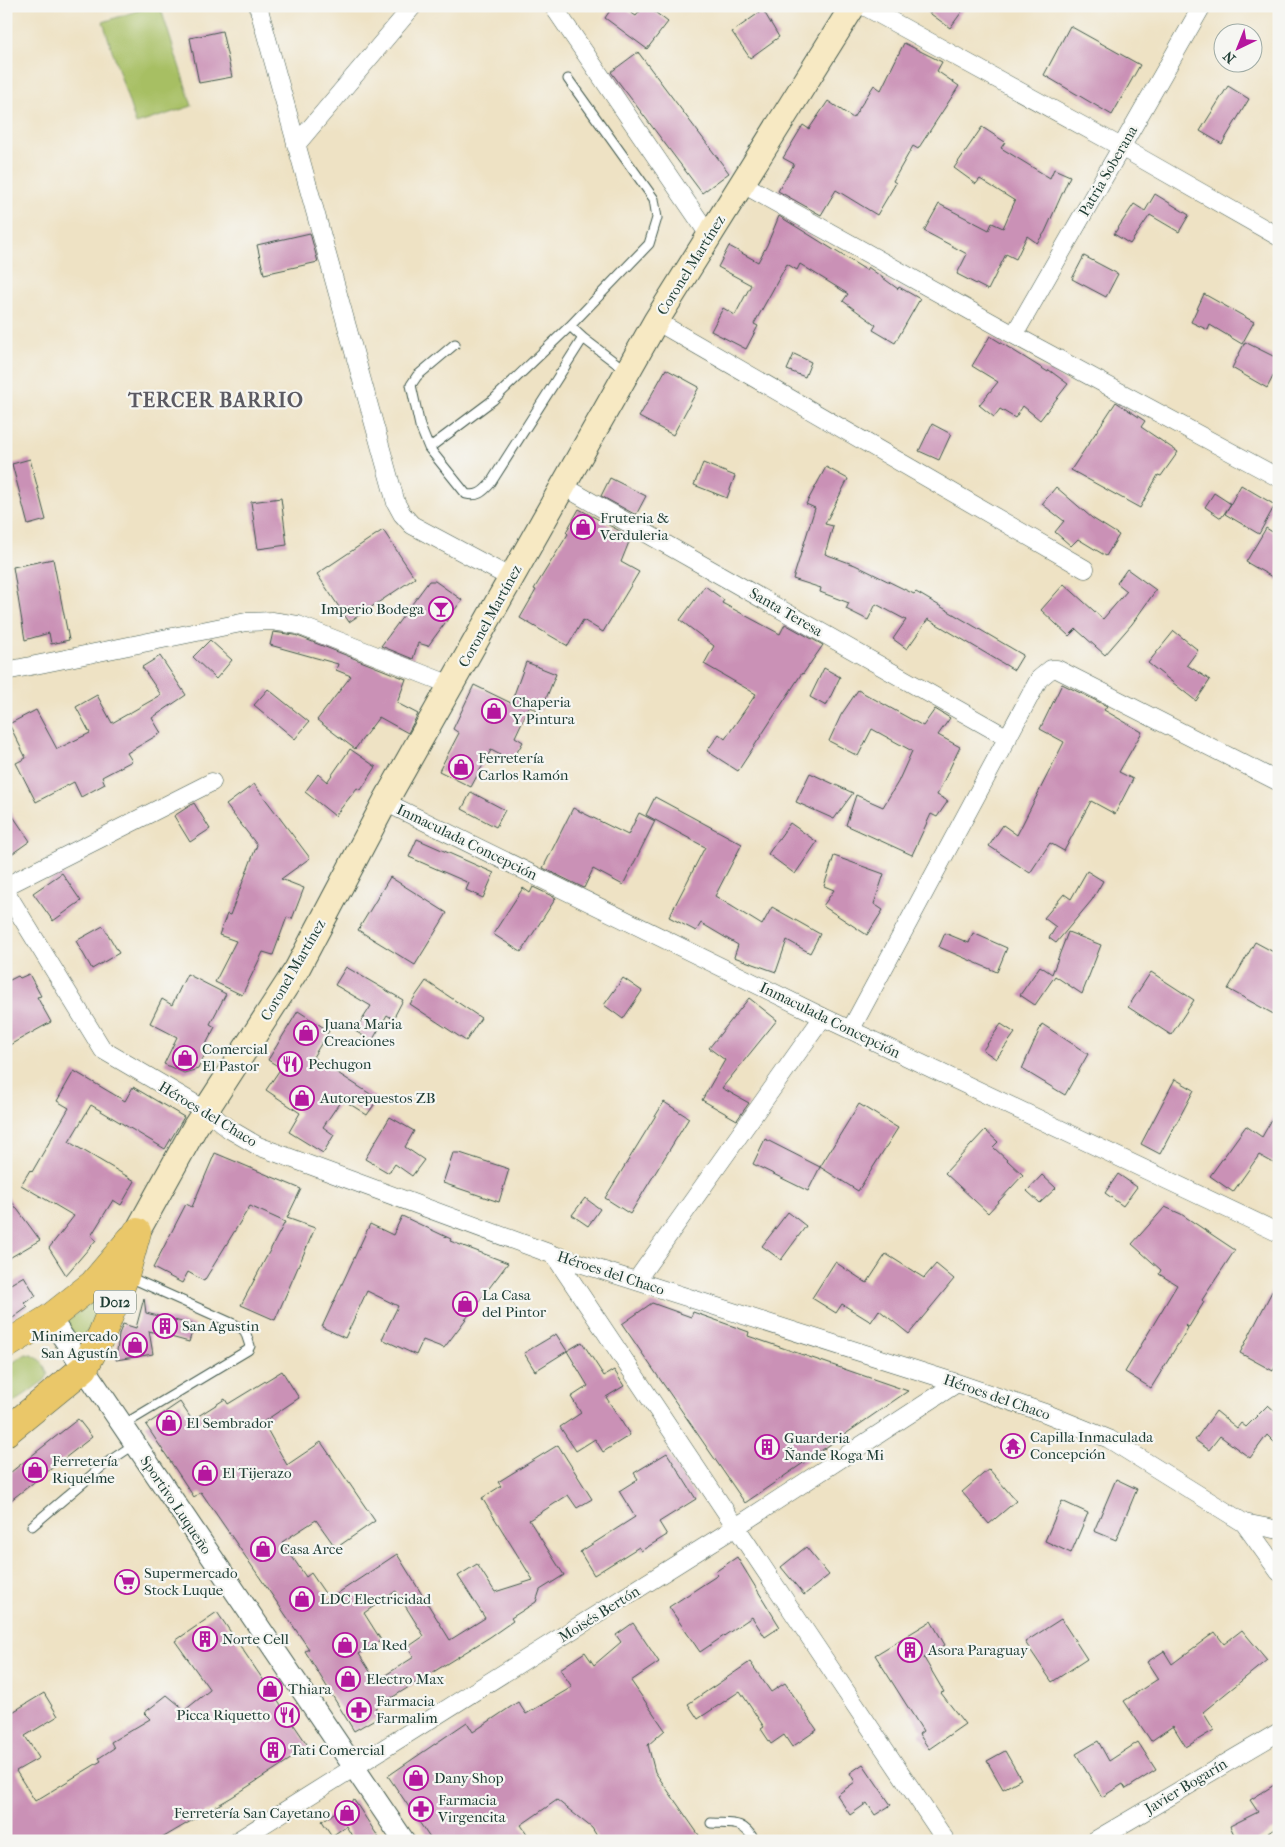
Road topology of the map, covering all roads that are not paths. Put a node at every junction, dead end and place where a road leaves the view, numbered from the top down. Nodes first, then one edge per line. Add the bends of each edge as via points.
1 (258, 6) edge
2 (413, 6) edge
3 (553, 6) edge
4 (853, 6) edge
5 (864, 6) edge
6 (1202, 6) edge
7 (568, 79) dead end
8 (296, 146) junction
9 (1121, 147) junction
10 (741, 183) junction
11 (709, 235) junction
12 (1279, 237) edge
13 (656, 321) junction
14 (570, 326) junction
15 (1014, 335) junction
16 (582, 338) junction
17 (455, 344) dead end
18 (628, 371) junction
19 (429, 448) junction
20 (1279, 478) edge
21 (563, 486) junction
22 (1085, 569) dead end
23 (511, 578) junction
24 (6, 670) edge
25 (451, 685) junction
26 (1008, 738) junction
27 (212, 782) dead end
28 (1279, 782) edge
29 (385, 802) junction
30 (6, 886) edge
31 (6, 892) edge
32 (823, 1017) junction
33 (851, 1029) junction
34 (207, 1111) junction
35 (137, 1232) junction
36 (1279, 1232) edge
37 (554, 1255) junction
38 (125, 1276) junction
39 (636, 1281) junction
40 (50, 1318) junction
41 (6, 1345) edge
42 (84, 1368) junction
43 (958, 1383) junction
44 (122, 1425) junction
45 (6, 1432) edge
46 (135, 1444) junction
47 (1244, 1523) junction
48 (32, 1526) dead end
49 (736, 1527) junction
50 (1279, 1530) edge
51 (1279, 1572) edge
52 (1279, 1732) edge
53 (354, 1768) junction
54 (711, 1823) dead end
55 (238, 1841) edge
56 (404, 1841) edge
57 (756, 1841) edge
58 (946, 1841) edge
59 (1094, 1841) edge

1 - 8 street
2 - 8 street
3 - 11 street
4 - 10 main road, Coronel Martínez / D012
5 - 9 street
6 - 9 street, Patria Soberana
7 - 14 lane via 654,199 656,218 648,244
8 - 23 street via 396,503 412,525
9 - 12 street
9 - 15 street, Patria Soberana
10 - 11 main road, Coronel Martínez / D012
10 - 15 street
11 - 13 main road, Coronel Martínez / D012
13 - 18 main road, Coronel Martínez / D012
13 - 22 street
14 - 16 lane
14 - 19 lane via 493,400
15 - 20 street
16 - 18 lane
16 - 19 lane via 482,493 466,494
17 - 19 lane via 417,376 411,386 420,426
18 - 21 main road, Coronel Martínez / D012
21 - 23 main road, Coronel Martínez / D012
21 - 26 street, Santa Teresa
23 - 25 main road, Coronel Martínez / D012
24 - 25 street via 246,622 272,621 298,625
25 - 29 main road, Coronel Martínez / D012
26 - 28 street via 1039,679 1051,669 1056,669
26 - 33 street
27 - 30 street
29 - 32 street, Inmaculada Concepción
29 - 34 main road, Coronel Martínez / D012 via 297,970
31 - 34 street, Héroes del Chaco via 103,1050
32 - 33 street, Inmaculada Concepción
32 - 39 street
33 - 36 street, Inmaculada Concepción
34 - 35 main road, Coronel Martínez / D012
34 - 37 street, Héroes del Chaco via 258,1146
35 - 38 main road, D012
35 - 40 main road, D012 via 93,1284
37 - 39 street, Héroes del Chaco
37 - 49 street
38 - 42 main road, D012 via 102,1334
38 - 44 lane via 236,1325 245,1331 250,1346
39 - 43 street, Héroes del Chaco
40 - 41 main road, D012
40 - 42 street, Sportivo Luqueño
42 - 44 street, Sportivo Luqueño
42 - 45 main road, D012
43 - 47 street, Héroes del Chaco via 1109,1439
43 - 49 street, Moisés Bertón
44 - 46 street, Sportivo Luqueño
46 - 48 lane via 105,1464
46 - 53 street, Sportivo Luqueño
47 - 50 street
47 - 51 street, Héroes del Chaco
49 - 53 street, Moisés Bertón
49 - 58 street
52 - 59 street, Javier Bogarín
53 - 55 street, Moisés Bertón
53 - 56 street, Sportivo Luqueño
54 - 57 lane via 741,1824

